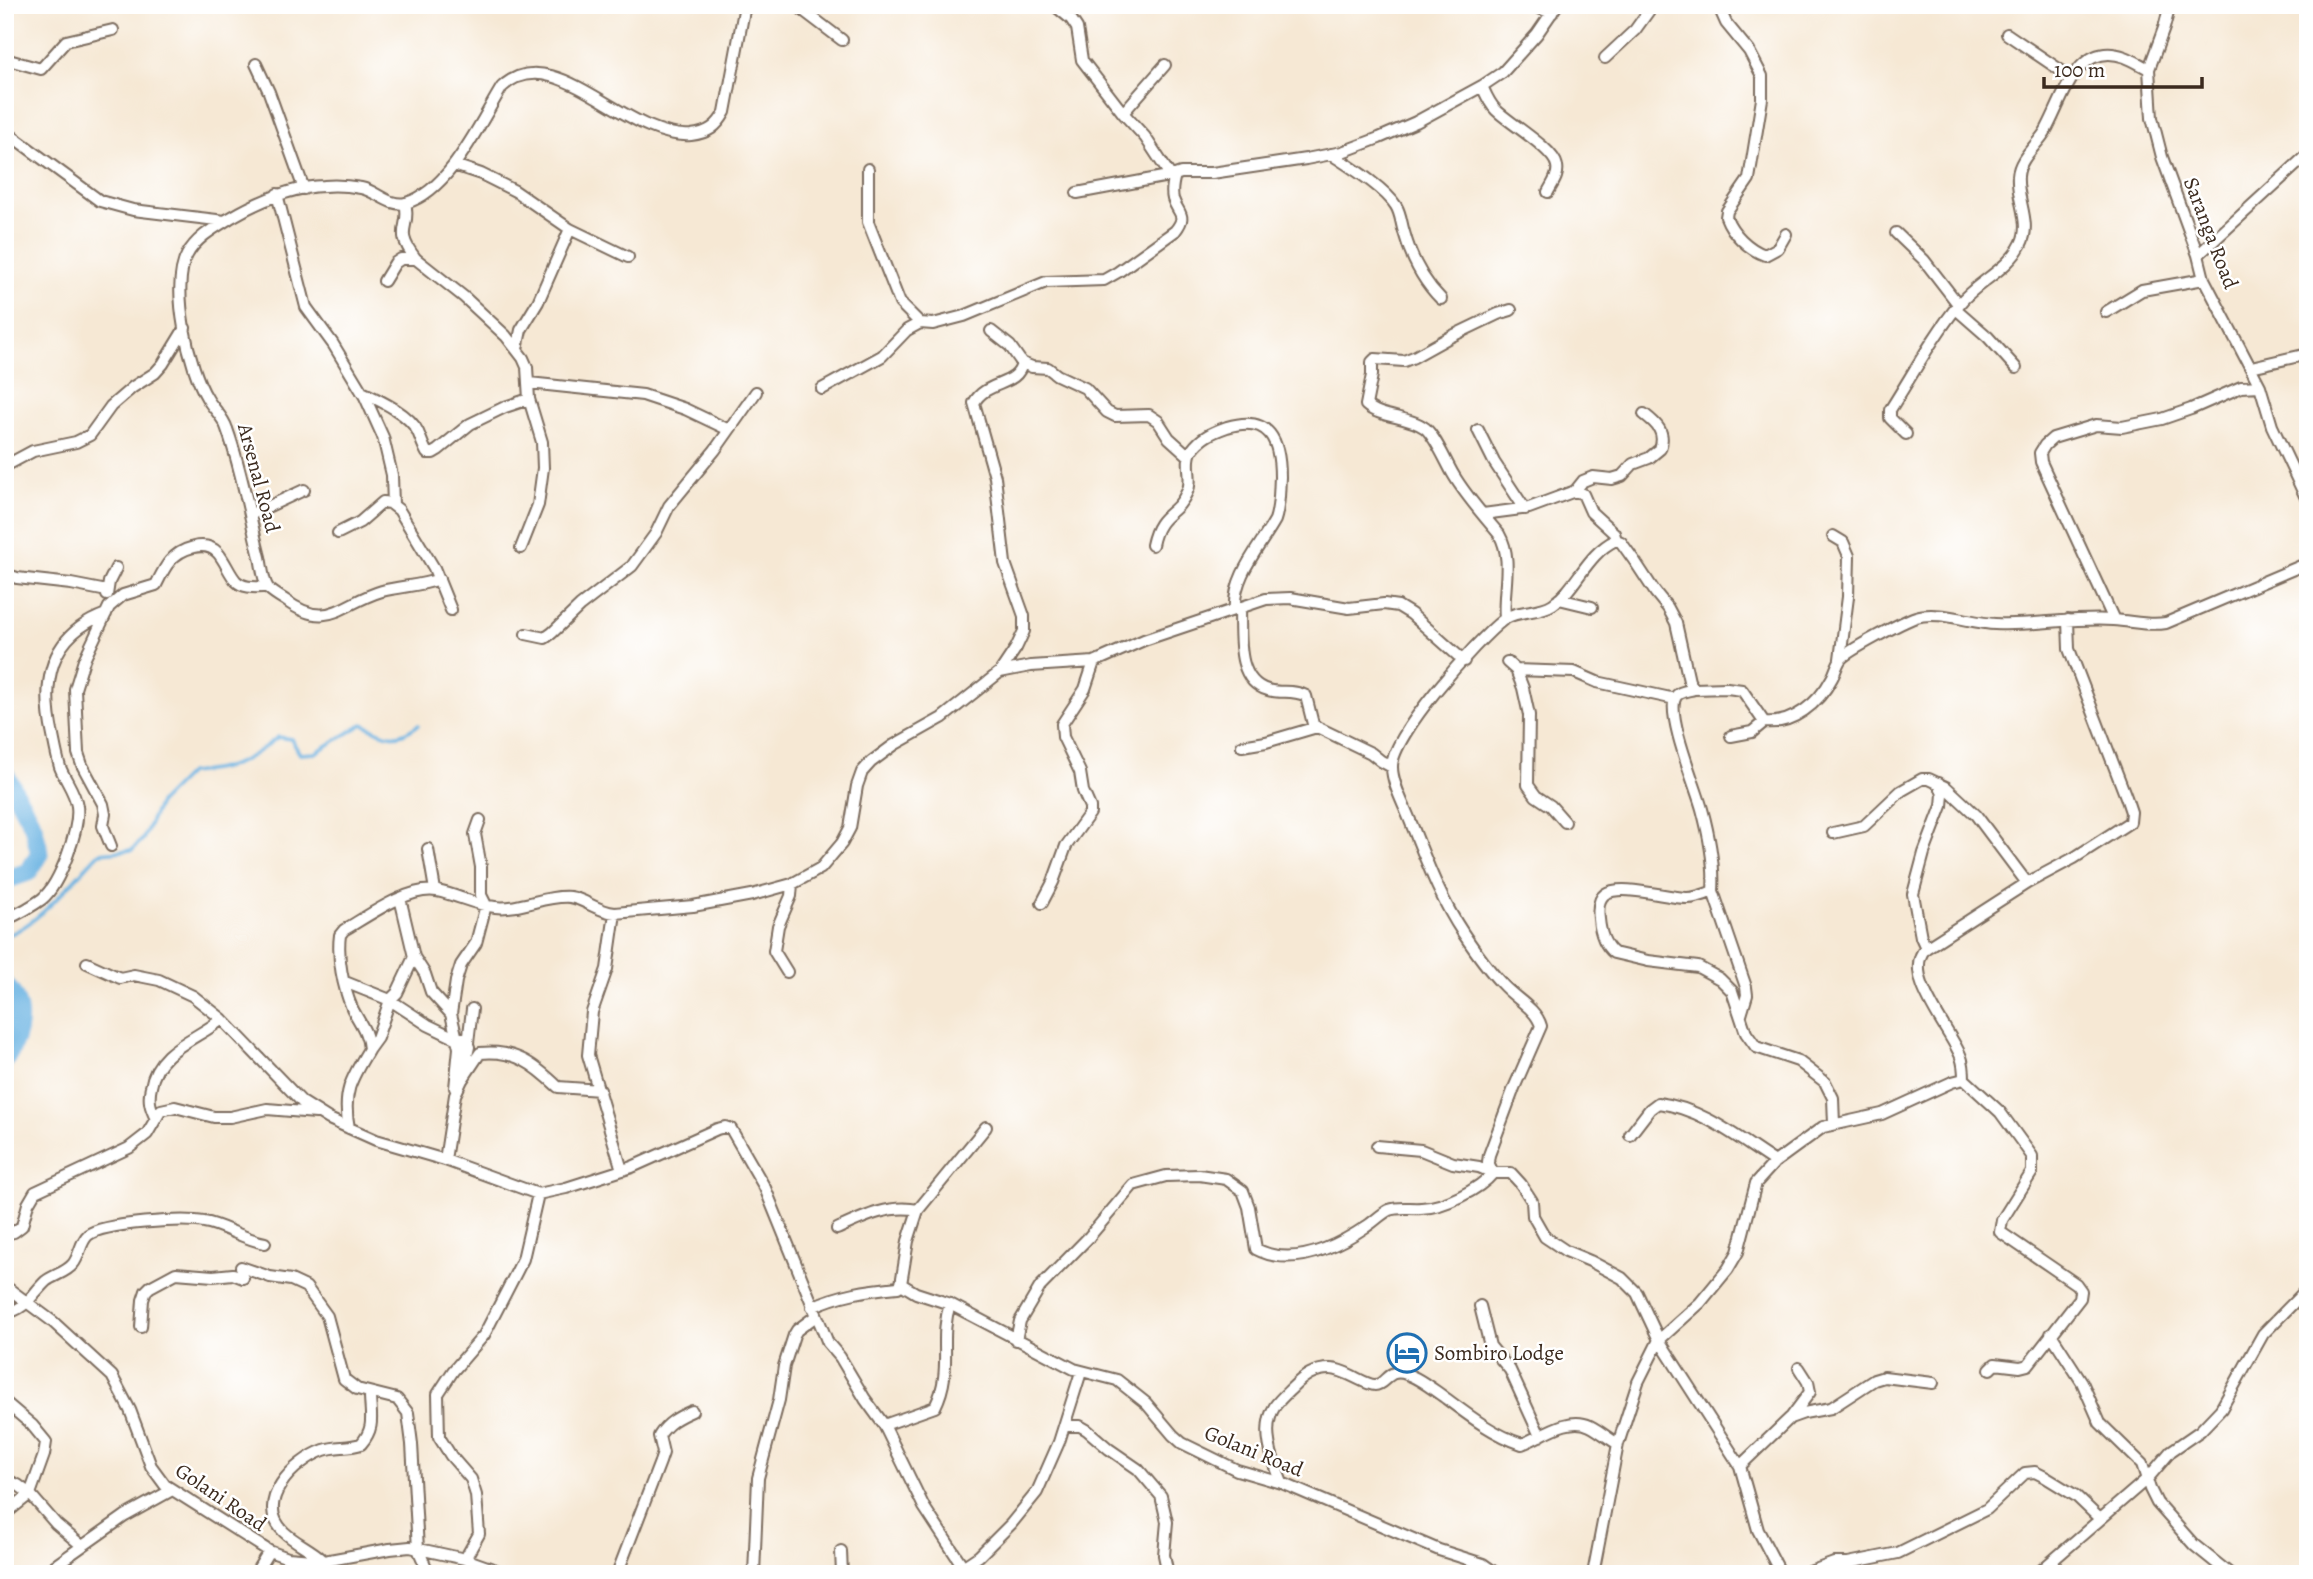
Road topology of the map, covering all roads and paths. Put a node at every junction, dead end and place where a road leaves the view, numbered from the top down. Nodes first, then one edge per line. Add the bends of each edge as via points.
1 (745, 5) edge
2 (796, 5) edge
3 (1054, 5) edge
4 (1531, 5) edge
5 (1653, 5) edge
6 (1718, 5) edge
7 (2170, 5) edge
8 (1554, 9) edge
9 (114, 30) dead end
10 (2007, 34) dead end
11 (842, 40) dead end
12 (1605, 58) dead end
13 (5, 59) edge
14 (256, 64) dead end
15 (1165, 65) dead end
16 (2148, 69) junction
17 (2072, 78) junction
18 (1482, 86) junction
19 (1123, 113) junction
20 (5, 131) edge
21 (1331, 154) junction
22 (2308, 154) edge
23 (454, 165) junction
24 (868, 169) dead end
25 (1173, 175) junction
26 (304, 189) junction
27 (1548, 192) dead end
28 (1077, 193) dead end
29 (277, 194) junction
30 (405, 203) junction
31 (225, 221) junction
32 (570, 229) junction
33 (1896, 233) dead end
34 (1786, 234) dead end
35 (2198, 255) junction
36 (628, 257) dead end
37 (416, 259) junction
38 (2204, 279) junction
39 (384, 281) dead end
40 (1441, 299) dead end
41 (1957, 307) junction
42 (1511, 310) dead end
43 (2106, 312) dead end
44 (920, 323) junction
45 (185, 328) junction
46 (991, 331) dead end
47 (517, 349) junction
48 (2308, 354) edge
49 (1022, 363) junction
50 (2251, 367) junction
51 (2015, 368) dead end
52 (529, 383) junction
53 (2260, 386) junction
54 (822, 389) dead end
55 (362, 392) junction
56 (756, 392) dead end
57 (529, 399) junction
58 (1644, 414) dead end
59 (727, 429) junction
60 (1478, 430) dead end
61 (1906, 433) dead end
62 (1189, 456) junction
63 (5, 466) edge
64 (304, 490) dead end
65 (1575, 491) junction
66 (2308, 502) edge
67 (393, 505) junction
68 (1525, 509) junction
69 (1483, 514) junction
70 (250, 515) junction
71 (338, 533) dead end
72 (1833, 536) dead end
73 (1616, 540) junction
74 (1152, 545) dead end
75 (521, 548) dead end
76 (2308, 563) edge
77 (116, 568) dead end
78 (6, 576) edge
79 (439, 579) junction
80 (267, 587) junction
81 (107, 591) junction
82 (1559, 598) junction
83 (1592, 607) dead end
84 (1238, 608) junction
85 (108, 610) junction
86 (452, 610) dead end
87 (1505, 618) junction
88 (2068, 620) junction
89 (2114, 620) junction
90 (526, 634) dead end
91 (1840, 659) junction
92 (1464, 661) junction
93 (1094, 662) junction
94 (1000, 672) junction
95 (1694, 689) junction
96 (1675, 699) junction
97 (1764, 722) junction
98 (1317, 727) junction
99 (1731, 736) dead end
100 (1242, 746) dead end
101 (1392, 767) junction
102 (1939, 783) junction
103 (480, 820) dead end
104 (1566, 822) dead end
105 (1833, 834) dead end
106 (111, 846) dead end
107 (428, 849) dead end
108 (2027, 883) junction
109 (792, 884) junction
110 (435, 890) junction
111 (1713, 891) junction
112 (400, 898) junction
113 (1042, 903) dead end
114 (486, 905) junction
115 (615, 913) junction
116 (5, 920) edge
117 (1926, 948) junction
118 (414, 957) junction
119 (87, 963) dead end
120 (787, 972) dead end
121 (345, 982) junction
122 (390, 1000) junction
123 (472, 1009) dead end
124 (1741, 1015) junction
125 (222, 1019) junction
126 (452, 1020) junction
127 (463, 1042) junction
128 (369, 1049) junction
129 (1964, 1079) junction
130 (462, 1080) junction
131 (600, 1090) junction
132 (454, 1095) junction
133 (317, 1113) junction
134 (156, 1119) junction
135 (1834, 1124) junction
136 (986, 1127) dead end
137 (349, 1128) junction
138 (1630, 1135) dead end
139 (1377, 1146) dead end
140 (444, 1160) junction
141 (1775, 1162) junction
142 (622, 1170) junction
143 (1493, 1173) junction
144 (538, 1194) junction
145 (918, 1210) junction
146 (837, 1229) dead end
147 (5, 1234) edge
148 (265, 1243) dead end
149 (901, 1284) junction
150 (5, 1286) edge
151 (2308, 1288) edge
152 (28, 1303) junction
153 (950, 1304) junction
154 (1480, 1306) dead end
155 (814, 1312) junction
156 (5, 1313) edge
157 (141, 1327) dead end
158 (2051, 1334) junction
159 (1659, 1339) junction
160 (1016, 1340) junction
161 (1799, 1368) dead end
162 (1990, 1369) dead end
163 (1081, 1372) junction
164 (1933, 1383) dead end
165 (370, 1394) junction
166 (5, 1402) edge
167 (692, 1411) dead end
168 (1790, 1419) junction
169 (884, 1426) junction
170 (1065, 1426) junction
171 (1540, 1436) junction
172 (1618, 1444) junction
173 (1740, 1466) junction
174 (2148, 1478) junction
175 (5, 1479) edge
176 (1282, 1483) junction
177 (172, 1490) junction
178 (30, 1494) junction
179 (5, 1514) edge
180 (2099, 1518) junction
181 (81, 1545) junction
182 (418, 1549) junction
183 (841, 1550) dead end
184 (268, 1551) junction
185 (465, 1559) junction
186 (324, 1561) junction
187 (966, 1570) edge
188 (43, 1574) edge
189 (255, 1574) edge
190 (333, 1574) edge
191 (429, 1574) edge
192 (507, 1574) edge
193 (617, 1574) edge
194 (754, 1574) edge
195 (842, 1574) edge
196 (1168, 1574) edge
197 (1497, 1574) edge
198 (1593, 1574) edge
199 (1781, 1574) edge
200 (1804, 1574) edge
201 (2038, 1574) edge
202 (2230, 1574) edge

1 - 23 street via 725,112 710,131 677,135 640,124 557,77 529,73 502,87
2 - 11 street
3 - 19 street via 1077,28 1082,60
4 - 8 street
5 - 12 street
6 - 34 street via 1762,76 1749,179 1726,217 1735,233 1765,255 1778,248
7 - 16 street, Saranga Road
8 - 18 street via 1520,55
9 - 13 street via 66,41 41,69
10 - 17 street
14 - 26 street
15 - 19 street
16 - 17 street via 2123,56 2104,55 2087,60
16 - 35 street, Saranga Road via 2152,118 2162,157
17 - 41 street via 2046,130 2019,167 2018,193 2025,224 2022,243
18 - 21 street via 1416,122
18 - 27 street via 1497,111 1557,164 1557,176
19 - 25 street
20 - 31 street via 100,201 133,210
21 - 25 street
21 - 40 street via 1393,202 1421,277
22 - 35 street
23 - 30 street via 428,192
23 - 32 street via 515,191
24 - 44 street via 868,222 900,303
25 - 28 street
25 - 44 street via 1173,198 1182,223 1118,272 1104,280 1046,282 964,316
26 - 29 street, Arsenal Road
26 - 30 street, Arsenal Road via 362,188 390,202
29 - 31 street, Arsenal Road
29 - 55 street via 306,307
30 - 37 street via 403,237
31 - 45 street, Arsenal Road via 201,238 186,257 179,287
32 - 36 street
32 - 47 street via 521,330
33 - 41 street via 1924,260
35 - 38 street, Saranga Road
37 - 39 street via 395,263
37 - 47 street via 464,296
38 - 43 street via 2143,290
38 - 50 street, Saranga Road
41 - 51 street
41 - 61 street via 1890,410 1890,418
42 - 69 street via 1404,361 1375,359 1366,400 1373,410 1426,429
44 - 54 street via 882,356
45 - 63 street via 163,364 111,406 90,435 33,450
45 - 70 street, Arsenal Road via 206,398 226,426
46 - 49 street
47 - 52 street
48 - 50 street
49 - 62 street via 1048,368 1084,388 1115,416 1149,415
49 - 94 street via 1016,377 986,389 974,403 995,477 1005,564 1024,616 1024,631
50 - 53 street, Saranga Road
52 - 57 street
52 - 59 street via 643,395
53 - 66 street, Saranga Road
53 - 89 street via 2241,387 2162,419 2122,427 2096,425 2053,438 2040,453
55 - 57 street via 383,401 408,421 427,453 439,450 470,424
55 - 67 street via 388,454
56 - 59 street
57 - 75 street via 542,442 543,476 538,505
58 - 65 street via 1661,430 1660,449 1622,476 1593,477
59 - 90 street via 669,506 632,566 552,634 545,638
60 - 68 street
62 - 74 street via 1189,489 1160,522
62 - 84 street via 1209,434 1233,426 1264,428 1276,442 1278,511 1240,581 1234,600
64 - 70 street
65 - 68 street
65 - 73 street via 1583,494 1591,512 1615,533
67 - 71 street via 383,502
67 - 79 street
68 - 69 street
69 - 87 street via 1502,541 1507,572
70 - 80 street, Arsenal Road
72 - 91 street via 1843,542 1849,556
73 - 82 street via 1587,563
73 - 95 street via 1676,622
76 - 89 street via 2166,623
77 - 81 street
78 - 81 street
79 - 80 street via 362,597 326,615 309,614
79 - 86 street
80 - 85 street via 251,588 237,582 218,553 198,546 171,559 156,585 123,595
81 - 85 street
82 - 83 street
82 - 87 street via 1544,609
84 - 92 street via 1266,599 1290,598 1349,608 1398,606
84 - 93 street
84 - 98 street via 1244,667 1253,682 1268,690 1306,696
85 - 106 street via 84,660 75,689 75,715 78,753 103,804 103,826
85 - 116 street via 69,638 50,670 50,723 60,767 77,802 68,858 44,897
87 - 92 street
88 - 89 street
88 - 91 street via 1994,624 1925,615
88 - 108 street via 2069,649 2131,818 2124,827
91 - 97 street via 1831,680 1809,708 1783,720
92 - 101 street via 1403,736
93 - 94 street
93 - 113 street via 1085,689 1062,724 1090,813 1066,846
94 - 109 street via 942,718 871,762 862,772 850,828 842,843 821,868
95 - 96 street
95 - 97 street via 1742,690
96 - 104 street via 1597,682 1574,672 1511,666 1523,688 1529,715 1528,785
96 - 111 street via 1673,712 1710,845
97 - 99 street via 1752,732
98 - 100 street
98 - 101 street
101 - 143 street via 1449,912 1475,952 1541,1026 1489,1155
102 - 105 street via 1922,779 1901,791 1864,826
102 - 108 street via 1976,814
102 - 117 street via 1942,806 1913,894
103 - 114 street via 475,834
107 - 110 street
108 - 117 street
109 - 115 street via 693,906
109 - 120 street via 774,951
110 - 112 street
110 - 114 street
111 - 124 street via 1746,986
111 - 124 street via 1688,898 1620,890 1606,893 1600,900 1600,931 1614,953 1698,967 1720,979 1732,990
112 - 118 street
112 - 121 street via 340,934
114 - 115 street via 514,907 566,897
114 - 126 street via 475,943 456,981
115 - 131 street via 607,969 589,1031 589,1055
117 - 129 street via 1919,962 1921,979 1962,1060
118 - 122 street
118 - 126 street via 431,992
119 - 125 street via 120,978 134,975 168,983
121 - 122 street
121 - 128 street
122 - 127 street
122 - 128 street
123 - 127 street via 471,1027
124 - 135 street via 1756,1047 1798,1061 1825,1082 1833,1098
125 - 133 street via 288,1090
125 - 134 street via 158,1066 149,1100
126 - 127 street
127 - 130 street
127 - 132 street
128 - 137 street via 347,1092
129 - 135 street via 1882,1114
129 - 158 street via 2000,1112 2032,1156 2032,1172 2002,1220 2000,1232 2080,1287 2080,1298
130 - 131 street via 481,1053 490,1052 527,1060 558,1087
130 - 132 street
131 - 142 street
132 - 140 street
133 - 134 street via 267,1109 214,1117 175,1107 160,1110
133 - 137 street
134 - 147 street via 141,1141 35,1192 22,1226
135 - 141 street
136 - 145 street
137 - 140 street
138 - 141 street via 1658,1103 1672,1104 1719,1125
139 - 143 street via 1421,1150
140 - 144 street
141 - 159 street via 1756,1183 1738,1252 1728,1269 1700,1303
142 - 144 street
142 - 155 street via 716,1129 731,1129 765,1188
143 - 159 street via 1511,1173 1521,1184 1545,1237 1630,1286
143 - 160 street via 1484,1184 1455,1198 1423,1209 1385,1212 1344,1240 1312,1254 1286,1256 1256,1249 1250,1207 1243,1191 1226,1179 1166,1176 1133,1185 1040,1287 1020,1321
144 - 185 street via 523,1259 484,1335 438,1394 439,1437 471,1479 476,1495 479,1534
145 - 146 street via 880,1211
145 - 149 street
148 - 152 street via 196,1221 98,1230 86,1237 74,1264 50,1279
149 - 153 street, Golani Road
149 - 155 street via 843,1295
150 - 152 street, Golani Road
151 - 174 street via 2263,1334 2221,1409 2171,1451
152 - 156 street
152 - 177 street, Golani Road via 112,1376 151,1466
153 - 160 street, Golani Road
153 - 169 street via 945,1329 946,1373 935,1407
154 - 171 street via 1490,1346 1510,1370
155 - 169 street via 828,1343
155 - 194 street via 794,1335 758,1478
157 - 165 street via 146,1291 176,1273 242,1273 291,1280 306,1287 327,1316 344,1379
158 - 162 street via 2028,1365 1995,1364
158 - 174 street via 2082,1382 2100,1423 2134,1454
159 - 172 street via 1638,1382
159 - 173 street
160 - 163 street, Golani Road
161 - 168 street via 1810,1392
163 - 170 street
163 - 176 street, Golani Road via 1125,1385 1182,1443 1237,1470
164 - 168 street via 1884,1377 1831,1408
165 - 182 street via 397,1399 408,1413
165 - 186 street via 369,1435 361,1444 323,1451 302,1462 288,1475 272,1505 286,1534
166 - 178 street via 46,1441
167 - 193 street via 673,1420 659,1436 663,1453
168 - 173 street
169 - 187 street via 924,1507
170 - 187 street via 1037,1492
170 - 196 street via 1087,1430 1138,1469 1161,1496 1167,1522 1164,1555
171 - 172 street via 1580,1423
171 - 176 street via 1522,1444 1514,1442 1404,1373 1391,1374 1374,1385 1352,1374 1317,1370 1304,1376 1268,1420 1269,1441
172 - 198 street
173 - 199 street via 1758,1530
174 - 180 street
174 - 202 street via 2157,1503 2179,1530
175 - 178 street
176 - 197 street, Golani Road via 1483,1564
177 - 181 street
177 - 184 street, Golani Road
178 - 179 street
178 - 181 street
180 - 200 street via 2076,1496 2035,1472 2025,1474 1987,1509 1898,1553 1834,1563
180 - 201 street
181 - 188 street
182 - 185 street, Golani Road
182 - 186 street, Golani Road via 390,1549
182 - 191 street
183 - 195 street
184 - 186 street, Golani Road
184 - 189 street
185 - 192 street, Golani Road
186 - 190 street

